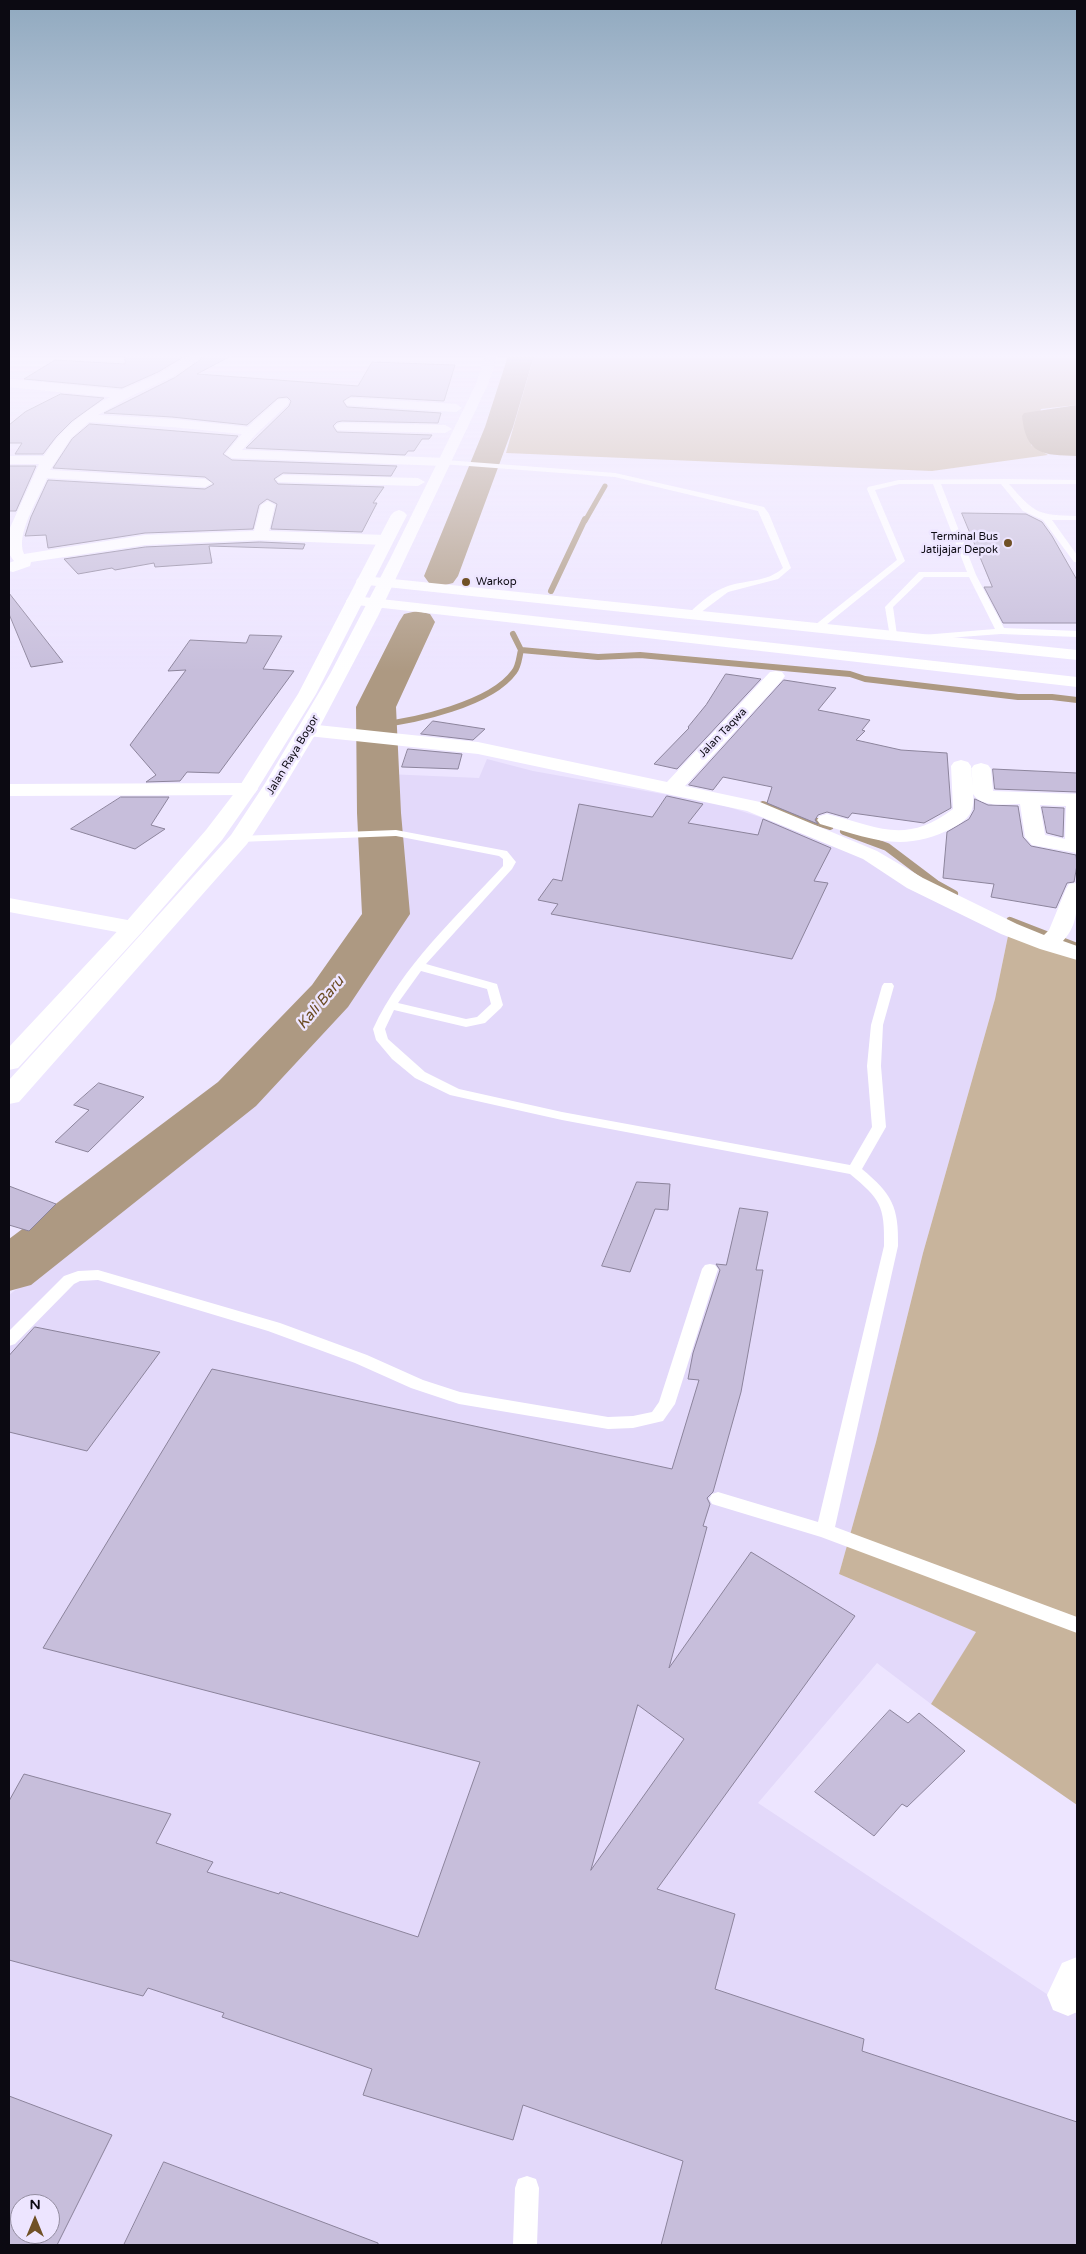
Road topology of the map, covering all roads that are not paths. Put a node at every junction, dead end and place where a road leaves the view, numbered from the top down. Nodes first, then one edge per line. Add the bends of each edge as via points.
1 (48, 461) edge
2 (224, 461) edge
3 (429, 461) edge
4 (432, 461) edge
5 (445, 462) junction
6 (219, 465) dead end
7 (42, 474) junction
8 (283, 479) dead end
9 (1002, 481) junction
10 (205, 482) dead end
11 (418, 482) junction
12 (936, 482) junction
13 (1077, 482) edge
14 (16, 495) dead end
15 (34, 495) junction
16 (268, 505) dead end
17 (24, 514) junction
18 (9, 515) edge
19 (1046, 518) junction
20 (1077, 518) edge
21 (11, 534) edge
22 (260, 535) junction
23 (385, 540) junction
24 (1077, 560) edge
25 (18, 564) edge
26 (972, 575) junction
27 (364, 581) junction
28 (385, 583) junction
29 (354, 601) junction
30 (375, 603) junction
31 (693, 614) junction
32 (818, 627) junction
33 (1001, 632) junction
34 (1077, 634) edge
35 (893, 635) junction
36 (922, 638) junction
37 (1077, 655) edge
38 (776, 676) dead end
39 (1077, 682) edge
40 (308, 730) junction
41 (400, 739) joint
42 (960, 766) dead end
43 (981, 769) dead end
44 (674, 785) junction
45 (248, 789) junction
46 (9, 790) edge
47 (1029, 799) junction
48 (1077, 800) edge
49 (809, 823) junction
50 (239, 839) junction
51 (1076, 846) edge
52 (1077, 889) edge
53 (9, 905) edge
54 (133, 928) junction
55 (1051, 940) junction
56 (1076, 950) edge
57 (418, 966) junction
58 (888, 986) dead end
59 (390, 1005) junction
60 (9, 1062) edge
61 (9, 1096) edge
62 (854, 1170) junction
63 (710, 1269) dead end
64 (9, 1340) edge
65 (718, 1500) dead end
66 (825, 1531) junction
67 (1077, 1625) edge
68 (527, 2188) dead end
69 (525, 2245) edge

1 - 7 street
2 - 6 street
3 - 11 highway, Jalan Raya Bogor
4 - 5 street
5 - 28 highway, Jalan Raya Bogor
5 - 31 lane via 615,475 761,509 766,514 787,568 783,574 725,590
7 - 10 street
7 - 15 street
8 - 11 street
9 - 12 lane
9 - 13 lane
9 - 19 lane via 1026,509
11 - 23 highway, Jalan Raya Bogor
12 - 26 lane
12 - 32 lane via 899,482 872,489 901,561
14 - 15 street
15 - 17 street
16 - 22 street
17 - 18 street
17 - 21 street
19 - 20 lane
19 - 24 lane
21 - 25 street
22 - 23 street
22 - 25 street via 144,540
23 - 27 highway, Jalan Raya Bogor
26 - 33 lane
26 - 35 lane via 922,574 889,607
27 - 28 street
27 - 29 highway, Jalan Raya Bogor
28 - 30 highway, Jalan Raya Bogor
28 - 31 street
29 - 30 street
29 - 45 highway, Jalan Raya Bogor via 307,694
30 - 39 street
30 - 40 highway, Jalan Raya Bogor
31 - 32 street
32 - 35 street
33 - 34 lane
33 - 36 lane
35 - 36 street
36 - 37 street
38 - 44 street, Jalan Taqwa
40 - 41 street
40 - 50 highway, Jalan Raya Bogor
41 - 44 street via 478,748
42 - 49 street via 962,812 928,833 916,837 896,836 876,834 824,819
43 - 47 street via 987,797
44 - 49 street
45 - 46 street
45 - 54 highway, Jalan Raya Bogor via 214,835
47 - 48 street
47 - 51 street via 1039,841
48 - 51 street
49 - 55 street via 960,906
50 - 57 lane via 393,833 503,853 510,862 508,867
50 - 61 highway, Jalan Raya Bogor
52 - 55 street
53 - 54 street
54 - 60 highway, Jalan Raya Bogor
55 - 56 street
57 - 59 lane
57 - 59 lane via 493,987 497,1005 481,1020 466,1023
58 - 62 lane via 877,1024 874,1066 879,1127
59 - 62 lane via 379,1029 382,1040 420,1075 455,1092 562,1116
62 - 66 lane via 879,1190 889,1206 891,1246
63 - 64 lane via 667,1404 657,1417 632,1422 608,1423 459,1398 274,1327 98,1275 69,1280
65 - 66 lane
66 - 67 lane
68 - 69 lane

